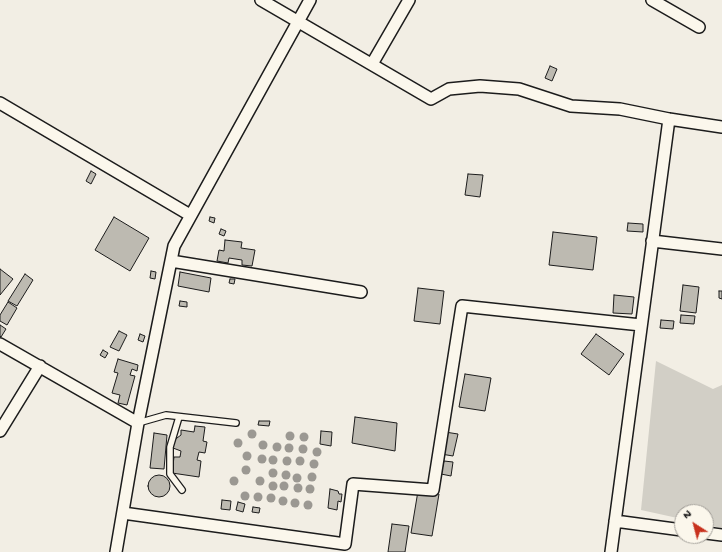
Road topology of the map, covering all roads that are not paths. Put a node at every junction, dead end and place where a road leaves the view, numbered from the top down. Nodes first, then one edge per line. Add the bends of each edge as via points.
1 (260, 0) edge
2 (310, 0) edge
3 (409, 0) edge
4 (652, 0) edge
5 (298, 22) junction
6 (699, 28) dead end
7 (372, 64) junction
8 (0, 103) edge
9 (669, 119) junction
10 (722, 127) edge
11 (190, 215) junction
12 (652, 241) junction
13 (722, 249) edge
14 (170, 260) junction
15 (361, 292) dead end
16 (641, 325) junction
17 (0, 344) edge
18 (40, 366) junction
19 (179, 417) junction
20 (138, 423) junction
21 (236, 423) dead end
22 (0, 431) edge
23 (182, 490) dead end
24 (123, 513) junction
25 (615, 521) junction
26 (674, 529) edge
27 (116, 552) edge
28 (610, 552) edge

1 - 5 street
2 - 5 street
3 - 7 street
4 - 6 street
5 - 7 street
5 - 11 street
7 - 9 street via 431,98 449,89 480,86 519,89 572,106 620,109
8 - 11 street
9 - 10 street
9 - 12 street
11 - 14 street via 174,246
12 - 13 street
12 - 16 street
14 - 15 street
14 - 20 street
16 - 24 street via 462,306 433,490 353,484 345,544
16 - 25 street
17 - 18 street
18 - 20 street
18 - 22 street
19 - 20 lane via 166,416
19 - 21 lane
19 - 23 lane via 170,447 170,474
20 - 24 street
24 - 27 street
25 - 26 street
25 - 28 street

